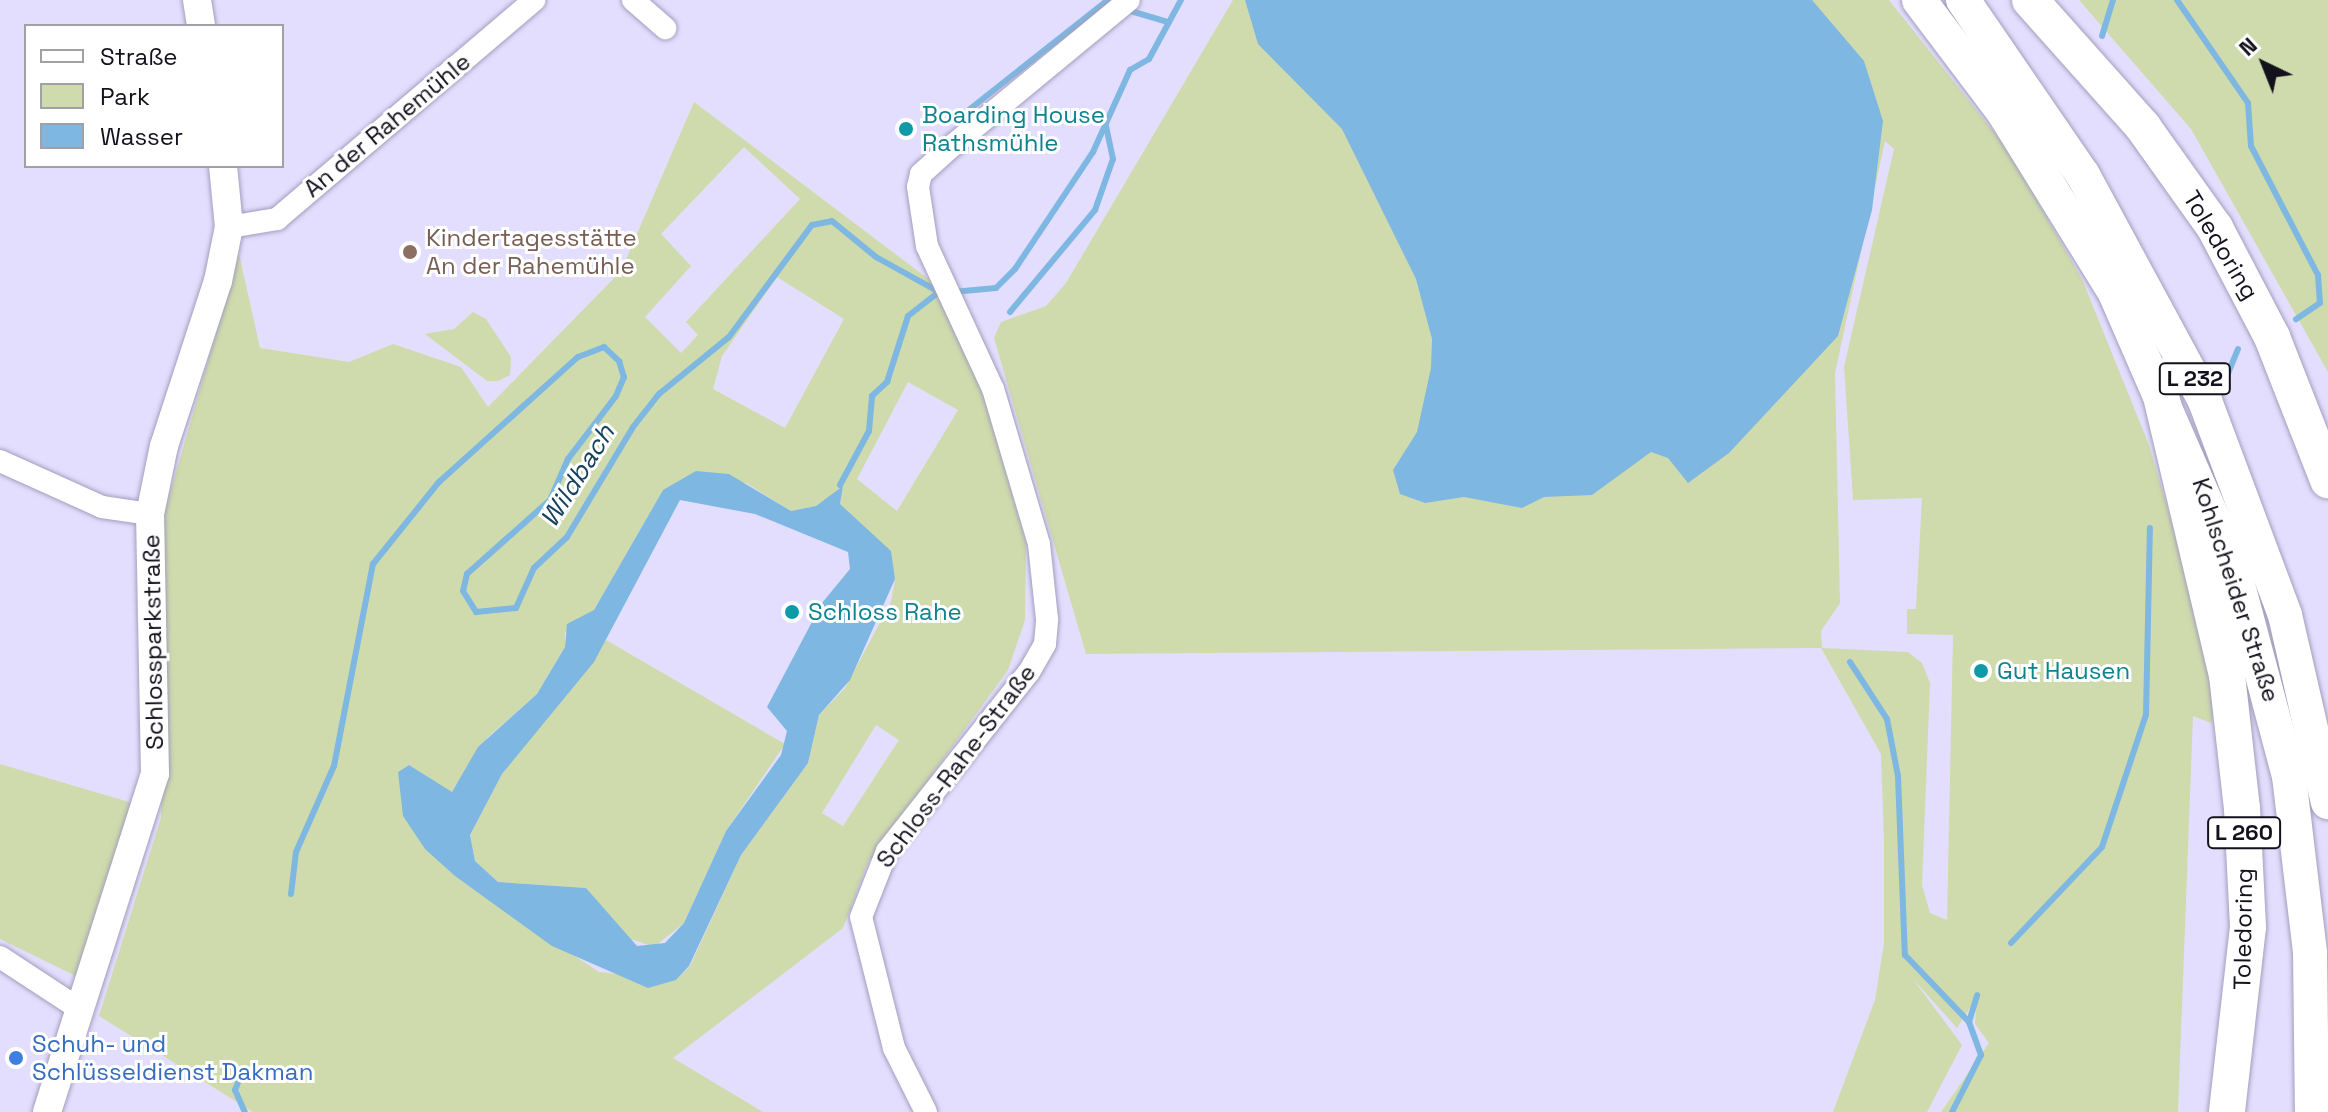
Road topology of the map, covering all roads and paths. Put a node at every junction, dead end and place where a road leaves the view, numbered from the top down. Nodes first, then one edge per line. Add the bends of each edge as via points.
1 (197, 0) edge
2 (534, 0) edge
3 (633, 0) edge
4 (1919, 0) edge
5 (1963, 0) edge
6 (2030, 0) edge
7 (1123, 7) edge
8 (201, 24) edge
9 (665, 28) dead end
10 (223, 168) edge
11 (229, 227) junction
12 (2156, 375) junction
13 (0, 461) edge
14 (2328, 480) edge
15 (150, 514) junction
16 (2328, 802) edge
17 (0, 957) edge
18 (81, 1010) junction
19 (47, 1112) edge
20 (926, 1112) edge
21 (2227, 1112) edge
22 (2312, 1112) edge

1 - 8 street
2 - 11 street, An der Rahemühle via 277,219
3 - 9 street
4 - 12 main road, Kohlscheider Straße / L 232 via 2057,195
5 - 16 main road, Kohlscheider Straße / L 232 via 2083,175 2205,401 2285,615
6 - 14 highway, Toledoring via 2143,127 2215,228 2272,337
7 - 20 street, Schloss-Rahe-Straße via 921,174 927,246 993,389 1039,544 1047,619 1045,644 1029,672 887,851 861,917 894,1048
10 - 11 street, Schlossparkstraße
11 - 15 street, Schlossparkstraße
12 - 21 highway, Toledoring / L 260 via 2227,675 2247,912
12 - 22 main road, Kohlscheider Straße / L 232 via 2232,562 2274,700 2310,953
13 - 15 street via 102,507
15 - 18 street, Schlossparkstraße via 155,774
17 - 18 street
18 - 19 street, Schlossparkstraße

